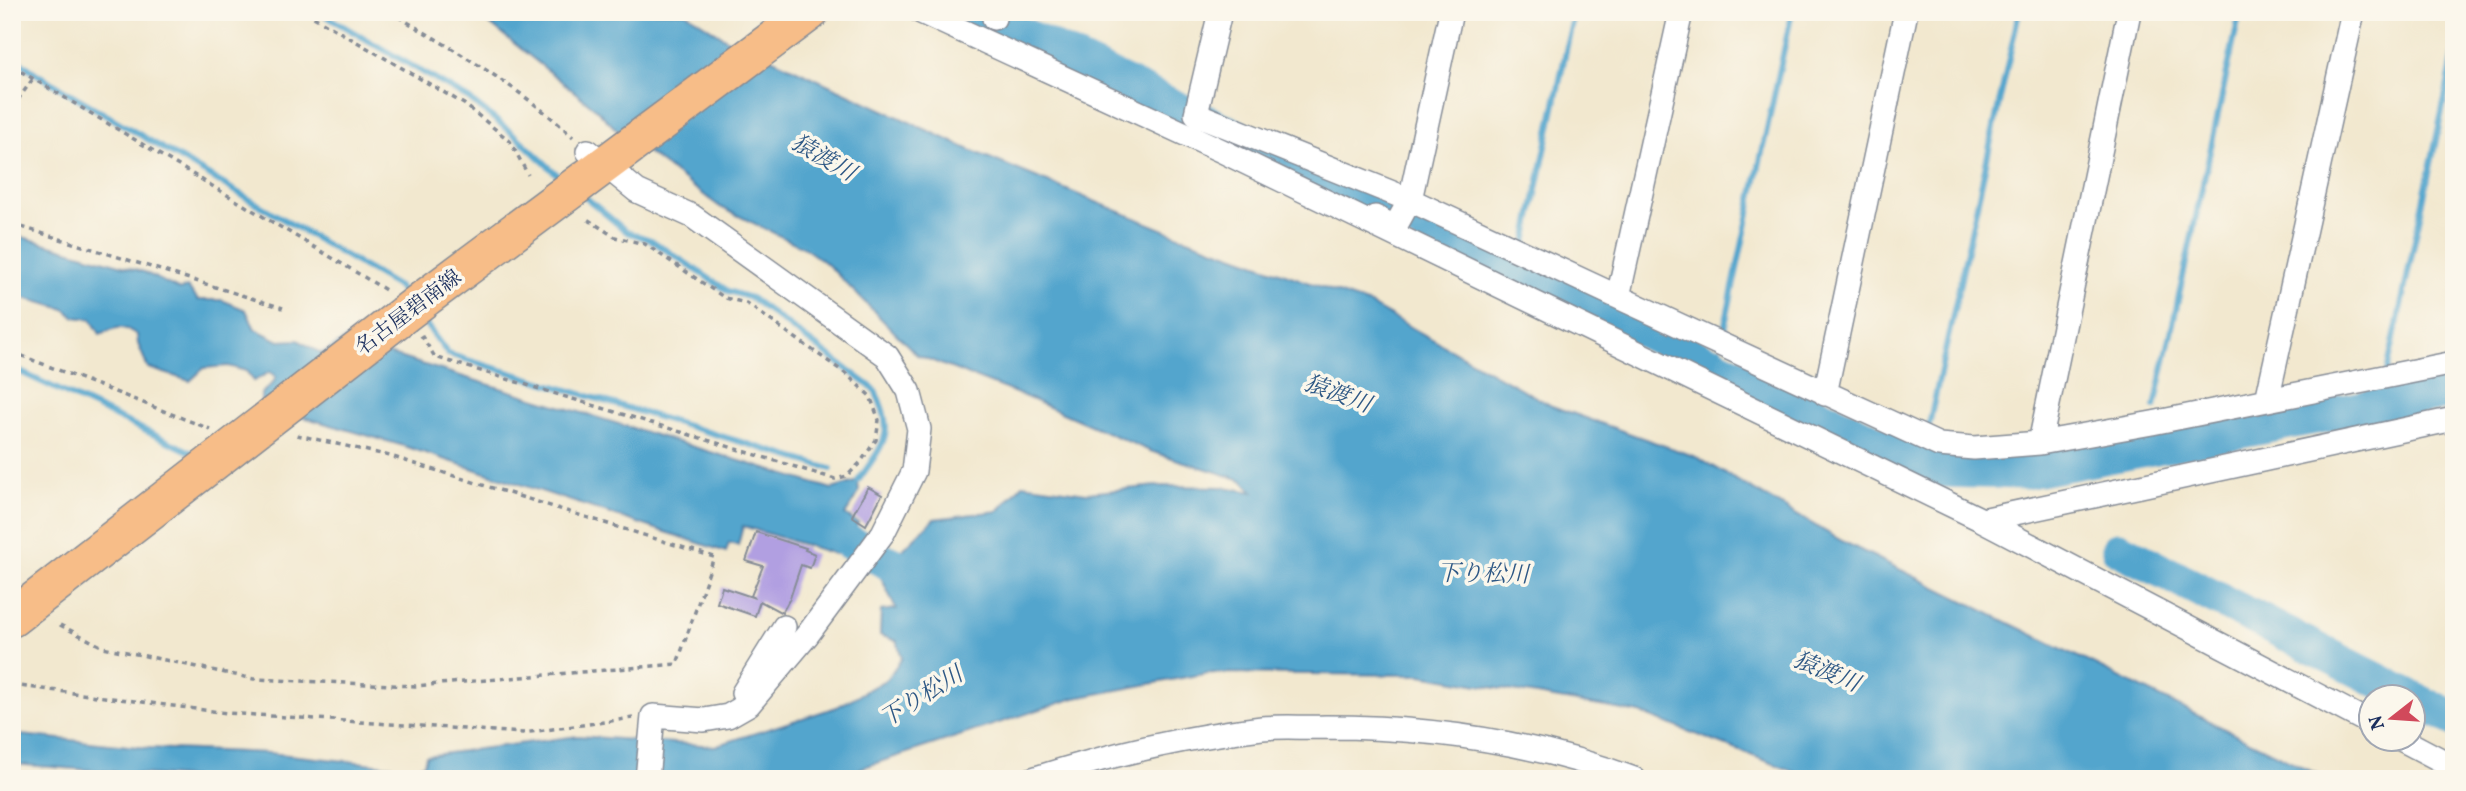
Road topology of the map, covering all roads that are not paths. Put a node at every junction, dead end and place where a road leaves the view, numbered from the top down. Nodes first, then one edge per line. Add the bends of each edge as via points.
1 (810, 12) edge
2 (921, 12) edge
3 (1220, 12) edge
4 (1451, 12) edge
5 (1681, 12) edge
6 (1906, 12) edge
7 (2129, 12) edge
8 (2353, 12) edge
9 (589, 178) junction
10 (1311, 195) junction
11 (1410, 201) junction
12 (1618, 297) junction
13 (2454, 363) edge
14 (1825, 394) junction
15 (2267, 400) junction
16 (2454, 419) edge
17 (2040, 443) junction
18 (1982, 520) junction
19 (12, 618) edge
20 (784, 627) dead end
21 (728, 716) junction
22 (2358, 717) edge
23 (2426, 752) edge
24 (2454, 767) edge
25 (646, 779) edge
26 (1033, 779) edge
27 (1634, 779) edge

1 - 9 main road, 名古屋碧南線
2 - 10 street
3 - 11 street via 1196,114
4 - 11 street
5 - 12 street
6 - 14 street
7 - 17 street
8 - 15 street
9 - 19 main road, 名古屋碧南線 via 406,311
9 - 21 street via 637,191 692,216 887,356 909,391 919,429 914,471 883,533 749,704
10 - 11 street via 1329,195 1395,227
10 - 18 street
11 - 12 street
12 - 14 street
13 - 15 street
14 - 17 street via 1938,445 1974,448
15 - 17 street
16 - 18 street
18 - 22 street
20 - 21 street
21 - 25 street via 704,720 653,716
23 - 24 street
26 - 27 street via 1154,745 1264,728 1367,727 1486,738

